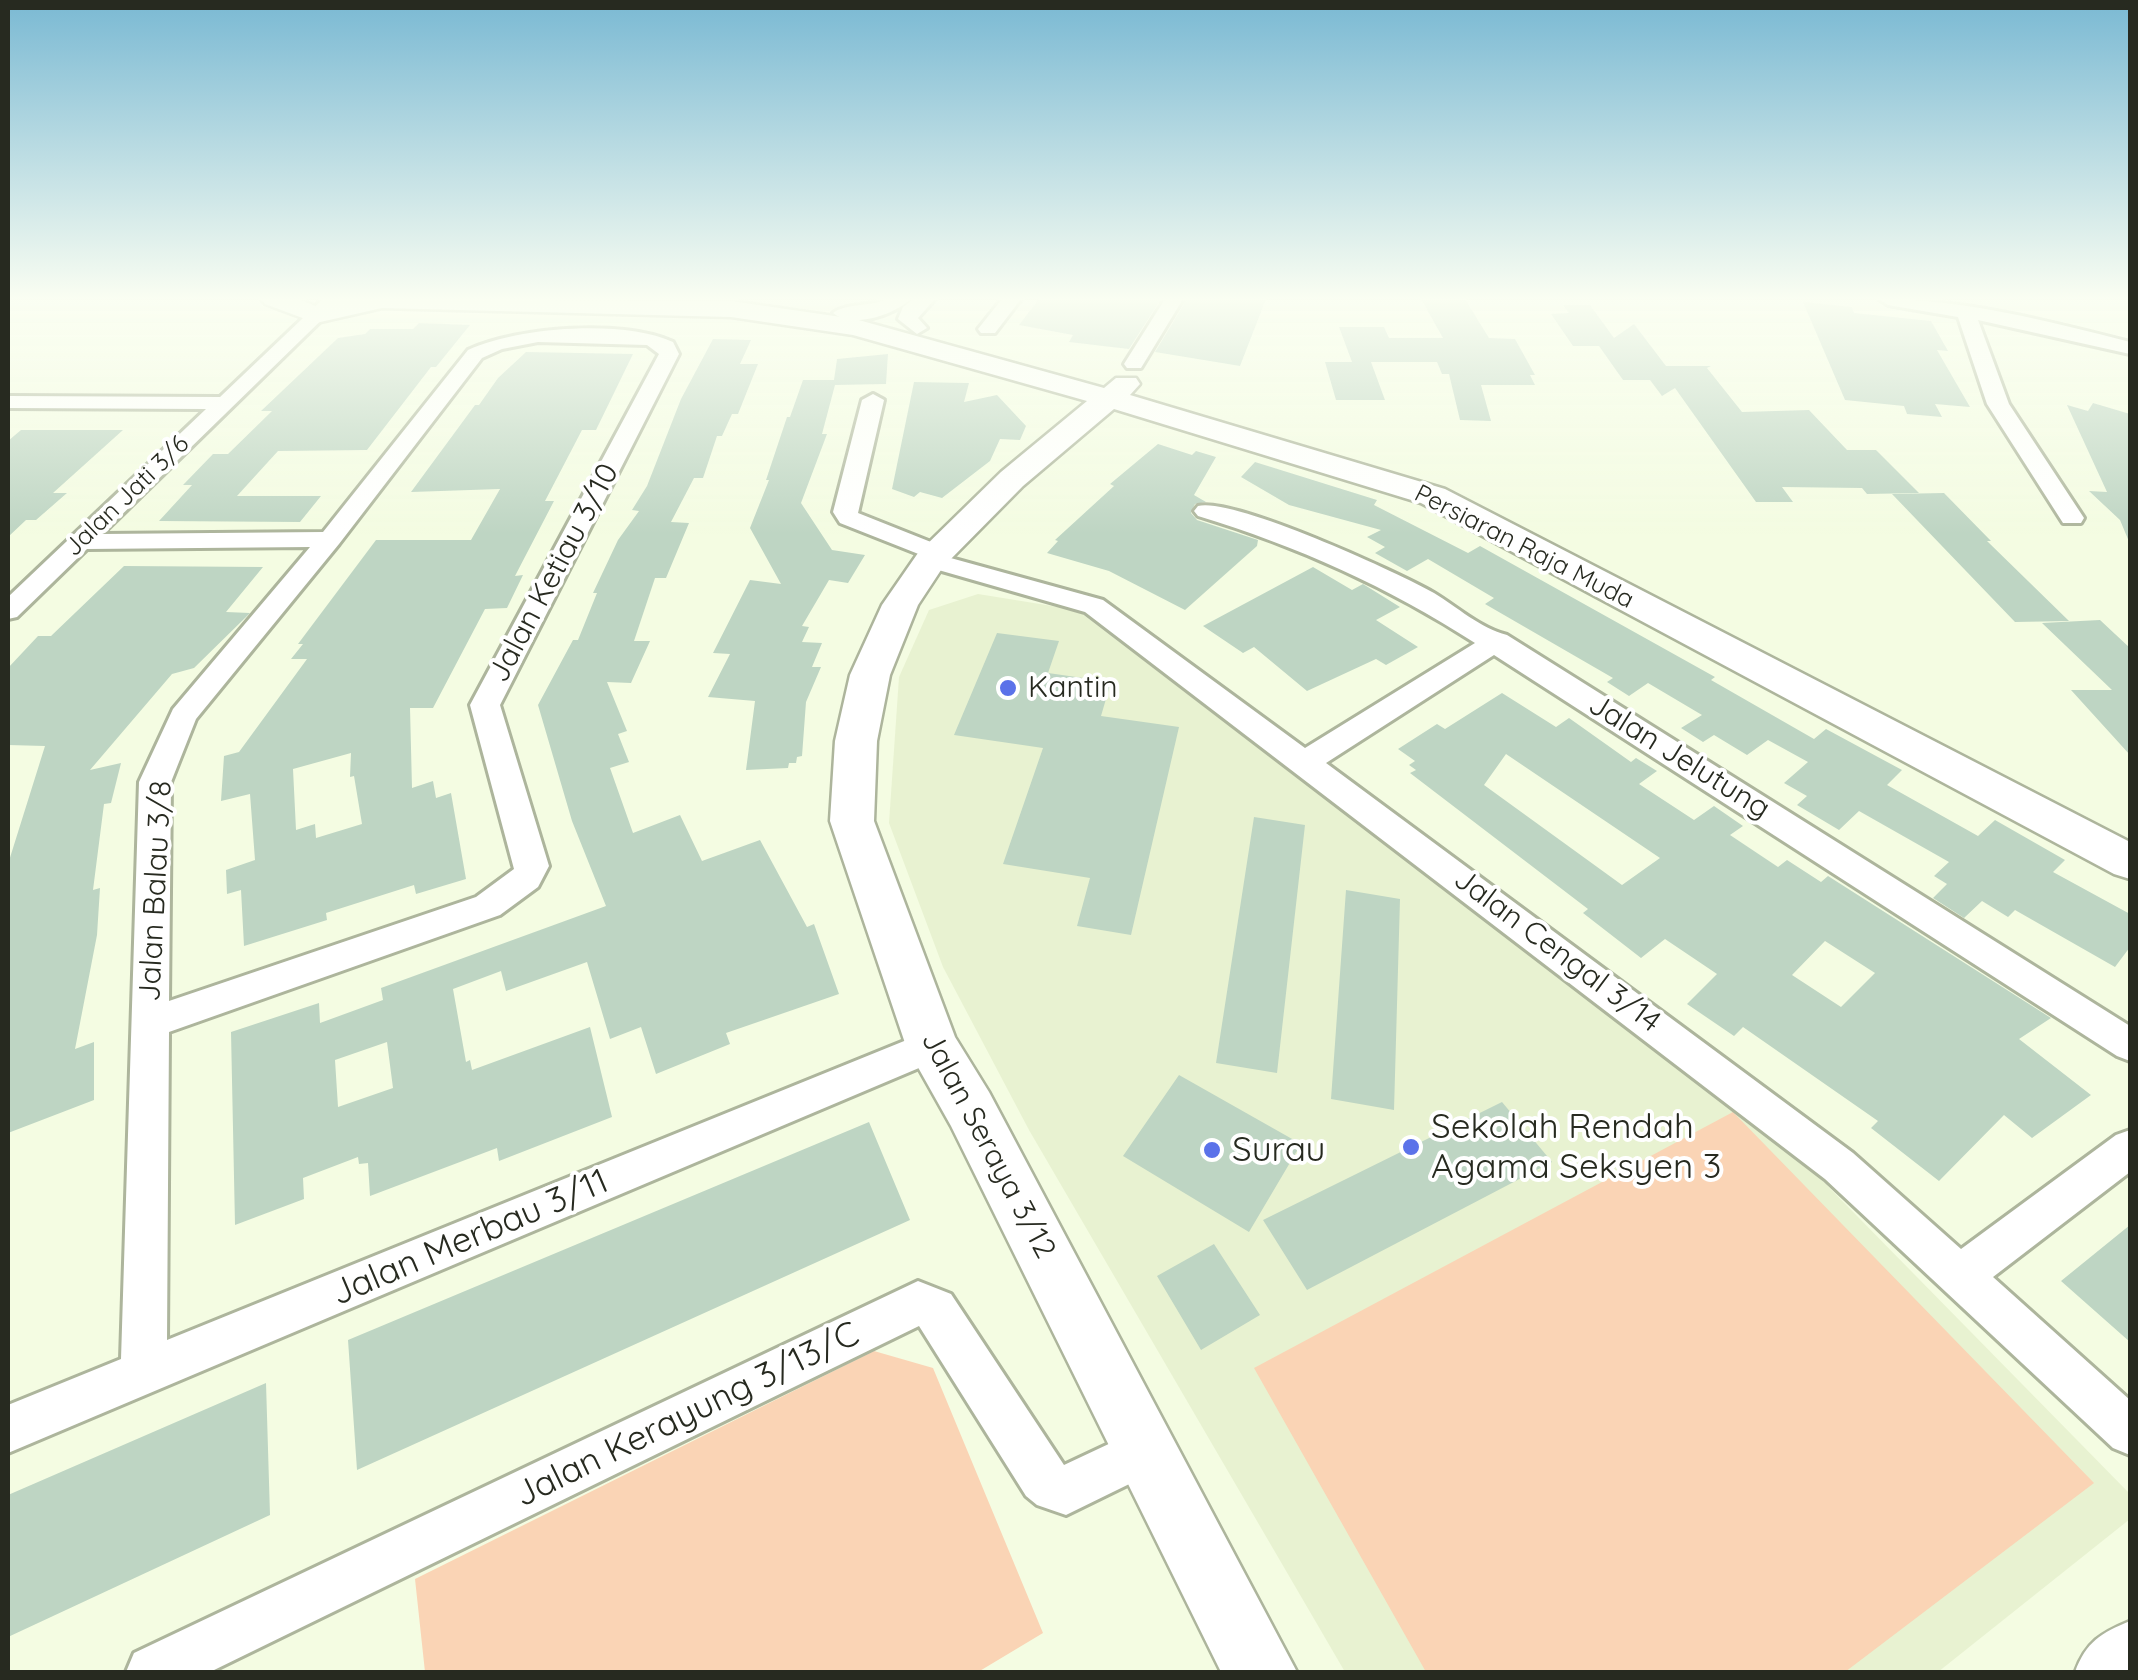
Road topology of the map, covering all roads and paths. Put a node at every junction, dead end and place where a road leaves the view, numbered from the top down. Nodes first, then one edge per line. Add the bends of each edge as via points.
1 (251, 377) edge
2 (457, 377) edge
3 (656, 377) edge
4 (1032, 377) edge
5 (1068, 377) edge
6 (1110, 377) edge
7 (1126, 377) edge
8 (1989, 377) edge
9 (1123, 382) junction
10 (873, 400) dead end
11 (8, 403) edge
12 (223, 403) junction
13 (1246, 436) junction
14 (1055, 442) junction
15 (1206, 511) dead end
16 (2072, 518) dead end
17 (330, 538) junction
18 (79, 542) junction
19 (933, 556) junction
20 (8, 610) edge
21 (1496, 642) junction
22 (1305, 762) junction
23 (2130, 830) edge
24 (2130, 862) edge
25 (151, 1023) junction
26 (2130, 1044) edge
27 (932, 1046) junction
28 (2130, 1148) edge
29 (1960, 1276) junction
30 (144, 1373) junction
31 (8, 1429) edge
32 (2130, 1431) edge
33 (1147, 1450) junction
34 (2130, 1658) edge
35 (153, 1672) edge
36 (1260, 1672) edge
37 (2112, 1672) edge

1 - 12 street, Jalan Jati 3/6
2 - 17 street, Jalan Balau 3/8
3 - 25 street, Jalan Ketiau 3/10 via 485,705 532,866 526,878 488,906
4 - 14 main road via 1060,395 1069,410
5 - 9 main road, Persiaran Raja Muda
6 - 9 main road, Persiaran Raja Muda
7 - 9 street
8 - 16 street via 1998,404
9 - 13 main road, Persiaran Raja Muda
9 - 14 main road, Jalan Seraya 3/12
9 - 23 main road, Persiaran Raja Muda via 1460,485
10 - 19 street, Jalan Cengal 3/14 via 845,512
11 - 12 street
12 - 18 street, Jalan Jati 3/6
13 - 14 main road via 1121,415
13 - 24 main road, Persiaran Raja Muda via 1434,496
14 - 19 main road, Jalan Seraya 3/12
15 - 21 street, Jalan Jelutung via 1350,561
17 - 18 street
17 - 25 street, Jalan Balau 3/8 via 183,716 156,782
18 - 20 street, Jalan Jati 3/6
19 - 22 street, Jalan Cengal 3/14 via 1094,606
19 - 27 main road, Jalan Seraya 3/12 via 900,605 870,674 856,741 852,821
21 - 22 street
21 - 26 street, Jalan Jelutung
22 - 29 street, Jalan Cengal 3/14 via 1808,1142
25 - 30 street, Jalan Balau 3/8
27 - 30 street, Jalan Merbau 3/11
27 - 33 main road, Jalan Seraya 3/12
28 - 29 street
29 - 32 street, Jalan Cengal 3/14
30 - 31 street, Jalan Merbau 3/11
33 - 35 street, Jalan Kerayung 3/13/C via 1066,1490 1054,1488 935,1310 918,1302
33 - 36 main road, Jalan Seraya 3/12
34 - 37 main road

